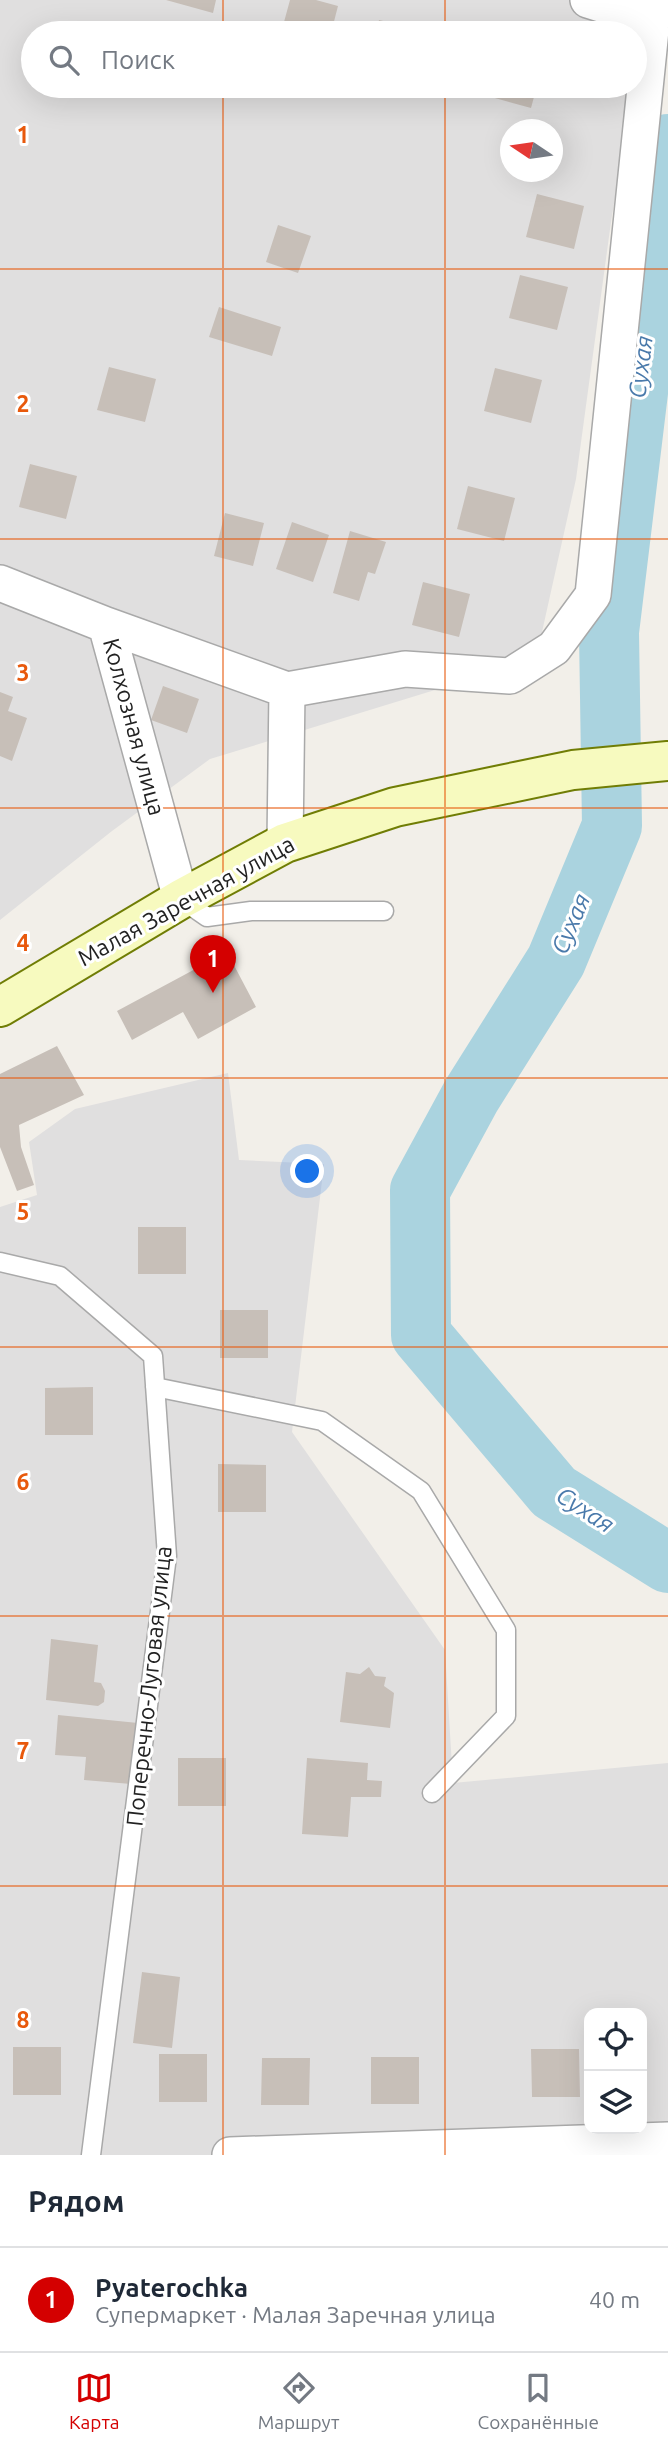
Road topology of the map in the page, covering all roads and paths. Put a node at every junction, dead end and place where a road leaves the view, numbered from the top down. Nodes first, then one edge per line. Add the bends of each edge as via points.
1 (588, 0) edge
2 (659, 10) edge
3 (0, 583) edge
4 (106, 625) junction
5 (287, 690) junction
6 (659, 762) edge
7 (285, 843) junction
8 (181, 899) junction
9 (384, 911) dead end
10 (0, 1007) edge
11 (0, 1262) edge
12 (155, 1387) junction
13 (432, 1793) dead end
14 (668, 2140) edge
15 (91, 2155) edge
16 (230, 2155) edge

1 - 2 street
2 - 5 street via 593,594 554,648 510,676 405,669
3 - 4 street, Колхозная улица
4 - 5 street
4 - 8 street, Колхозная улица
5 - 7 street
6 - 7 main road, Малая Заречная улица via 573,770 395,807
7 - 8 main road, Малая Заречная улица
8 - 9 lane via 207,917 251,911
8 - 10 main road, Малая Заречная улица
11 - 12 lane, Поперечно-Луговая улица via 60,1276 152,1356
12 - 13 lane via 322,1420 421,1491 506,1630 506,1716
12 - 15 lane, Поперечно-Луговая улица via 167,1556
14 - 16 street

